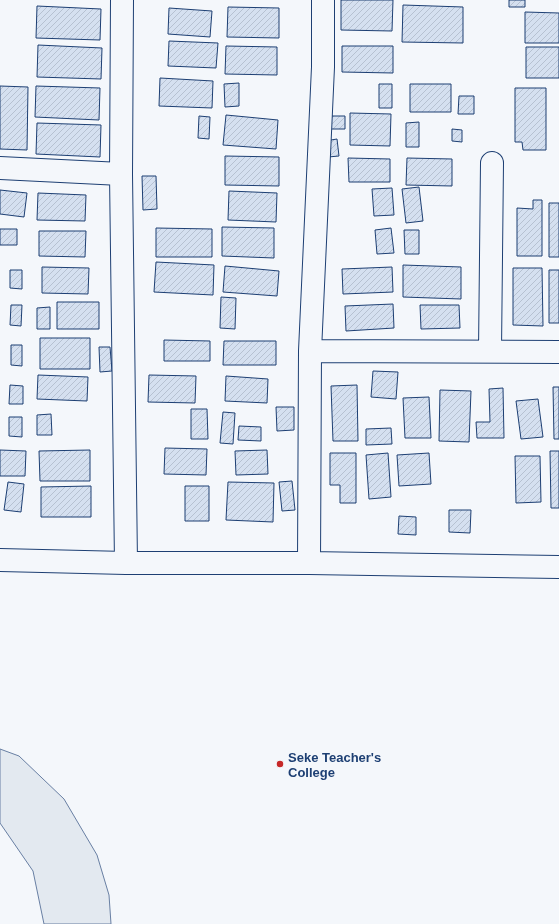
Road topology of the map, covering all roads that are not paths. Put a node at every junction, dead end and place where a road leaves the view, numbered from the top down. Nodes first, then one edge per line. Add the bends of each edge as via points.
1 (122, 0) edge
2 (323, 0) edge
3 (492, 162) dead end
4 (0, 168) edge
5 (121, 174) junction
6 (310, 351) junction
7 (490, 351) junction
8 (559, 352) edge
9 (0, 560) edge
10 (126, 563) junction
11 (309, 563) junction
12 (559, 567) edge

1 - 5 street
2 - 6 street
3 - 7 street
4 - 5 street
5 - 10 street
6 - 7 street
6 - 11 street
7 - 8 street
9 - 10 street
10 - 11 street
11 - 12 street

